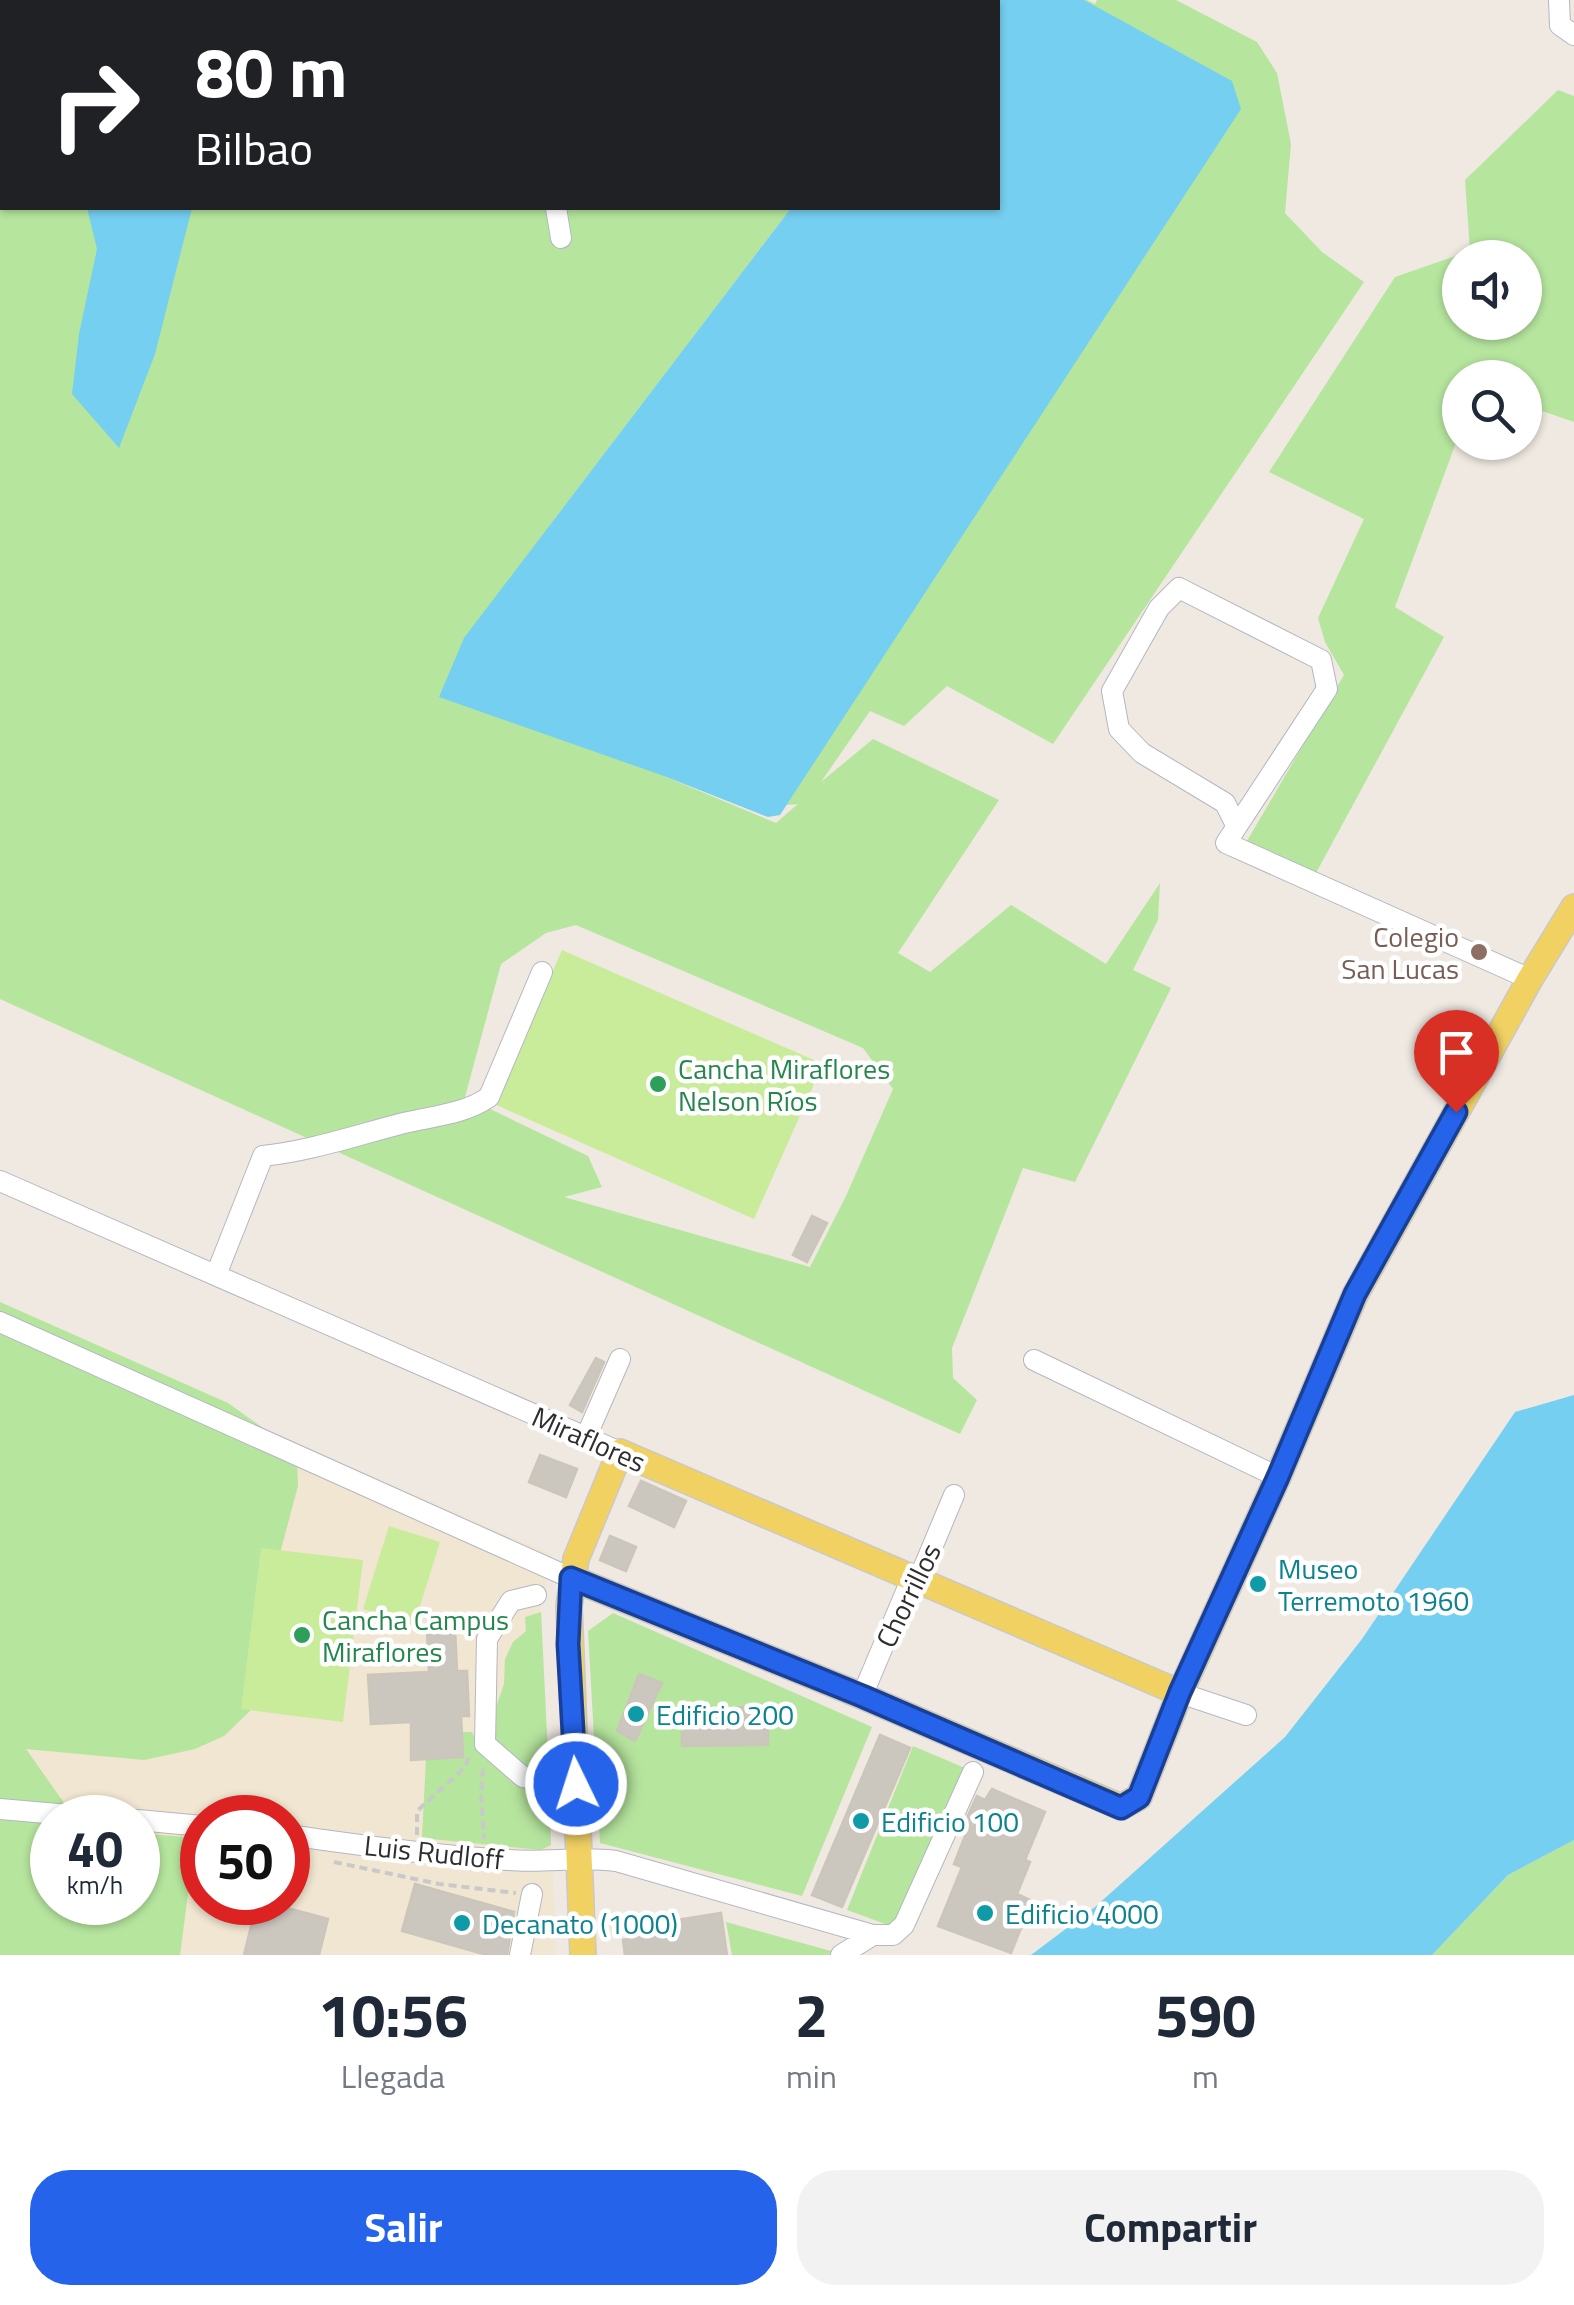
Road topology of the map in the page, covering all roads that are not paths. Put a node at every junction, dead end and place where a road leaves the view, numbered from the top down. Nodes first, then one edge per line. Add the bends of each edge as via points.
1 (1558, 0) edge
2 (1574, 35) edge
3 (556, 210) edge
4 (560, 238) dead end
5 (1236, 825) junction
6 (1574, 907) edge
7 (542, 972) dead end
8 (1530, 979) junction
9 (0, 1181) edge
10 (216, 1275) junction
11 (0, 1322) edge
12 (620, 1359) dead end
13 (1034, 1360) dead end
14 (586, 1437) junction
15 (620, 1452) junction
16 (1278, 1477) junction
17 (954, 1494) dead end
18 (571, 1578) junction
19 (911, 1580) junction
20 (536, 1595) dead end
21 (1180, 1692) junction
22 (862, 1696) junction
23 (1246, 1714) dead end
24 (973, 1772) dead end
25 (576, 1784) junction
26 (0, 1808) edge
27 (30, 1811) edge
28 (310, 1839) edge
29 (580, 1857) junction
30 (532, 1894) road end
31 (872, 1935) junction
32 (520, 1955) edge
33 (583, 1955) edge
34 (841, 1955) edge

1 - 2 street via 1560,25
3 - 4 street
5 - 5 street via 1327,689 1321,660 1179,588 1159,608 1112,691 1120,729 1142,754 1224,802
5 - 8 street via 1226,843
6 - 8 main road
7 - 10 street via 490,1097 472,1109 263,1156
8 - 16 main road via 1355,1294
9 - 10 street, Miraflores
10 - 14 street, Miraflores
11 - 18 street
12 - 14 street
13 - 16 street
14 - 15 street, Miraflores
15 - 18 main road
15 - 19 main road, Miraflores
16 - 21 main road
17 - 19 street, Chorrillos via 923,1569
18 - 22 main road
18 - 25 main road
19 - 21 main road, Miraflores
19 - 22 street, Chorrillos
20 - 25 street via 511,1601 487,1640 484,1737 523,1777
21 - 22 main road via 1139,1797 1121,1808
21 - 23 street
24 - 31 street via 904,1925 893,1934
25 - 29 main road
26 - 27 street
28 - 29 street, Luis Rudloff via 486,1859 551,1863
29 - 31 street, Luis Rudloff via 688,1880
29 - 33 main road
30 - 32 street
31 - 34 street

